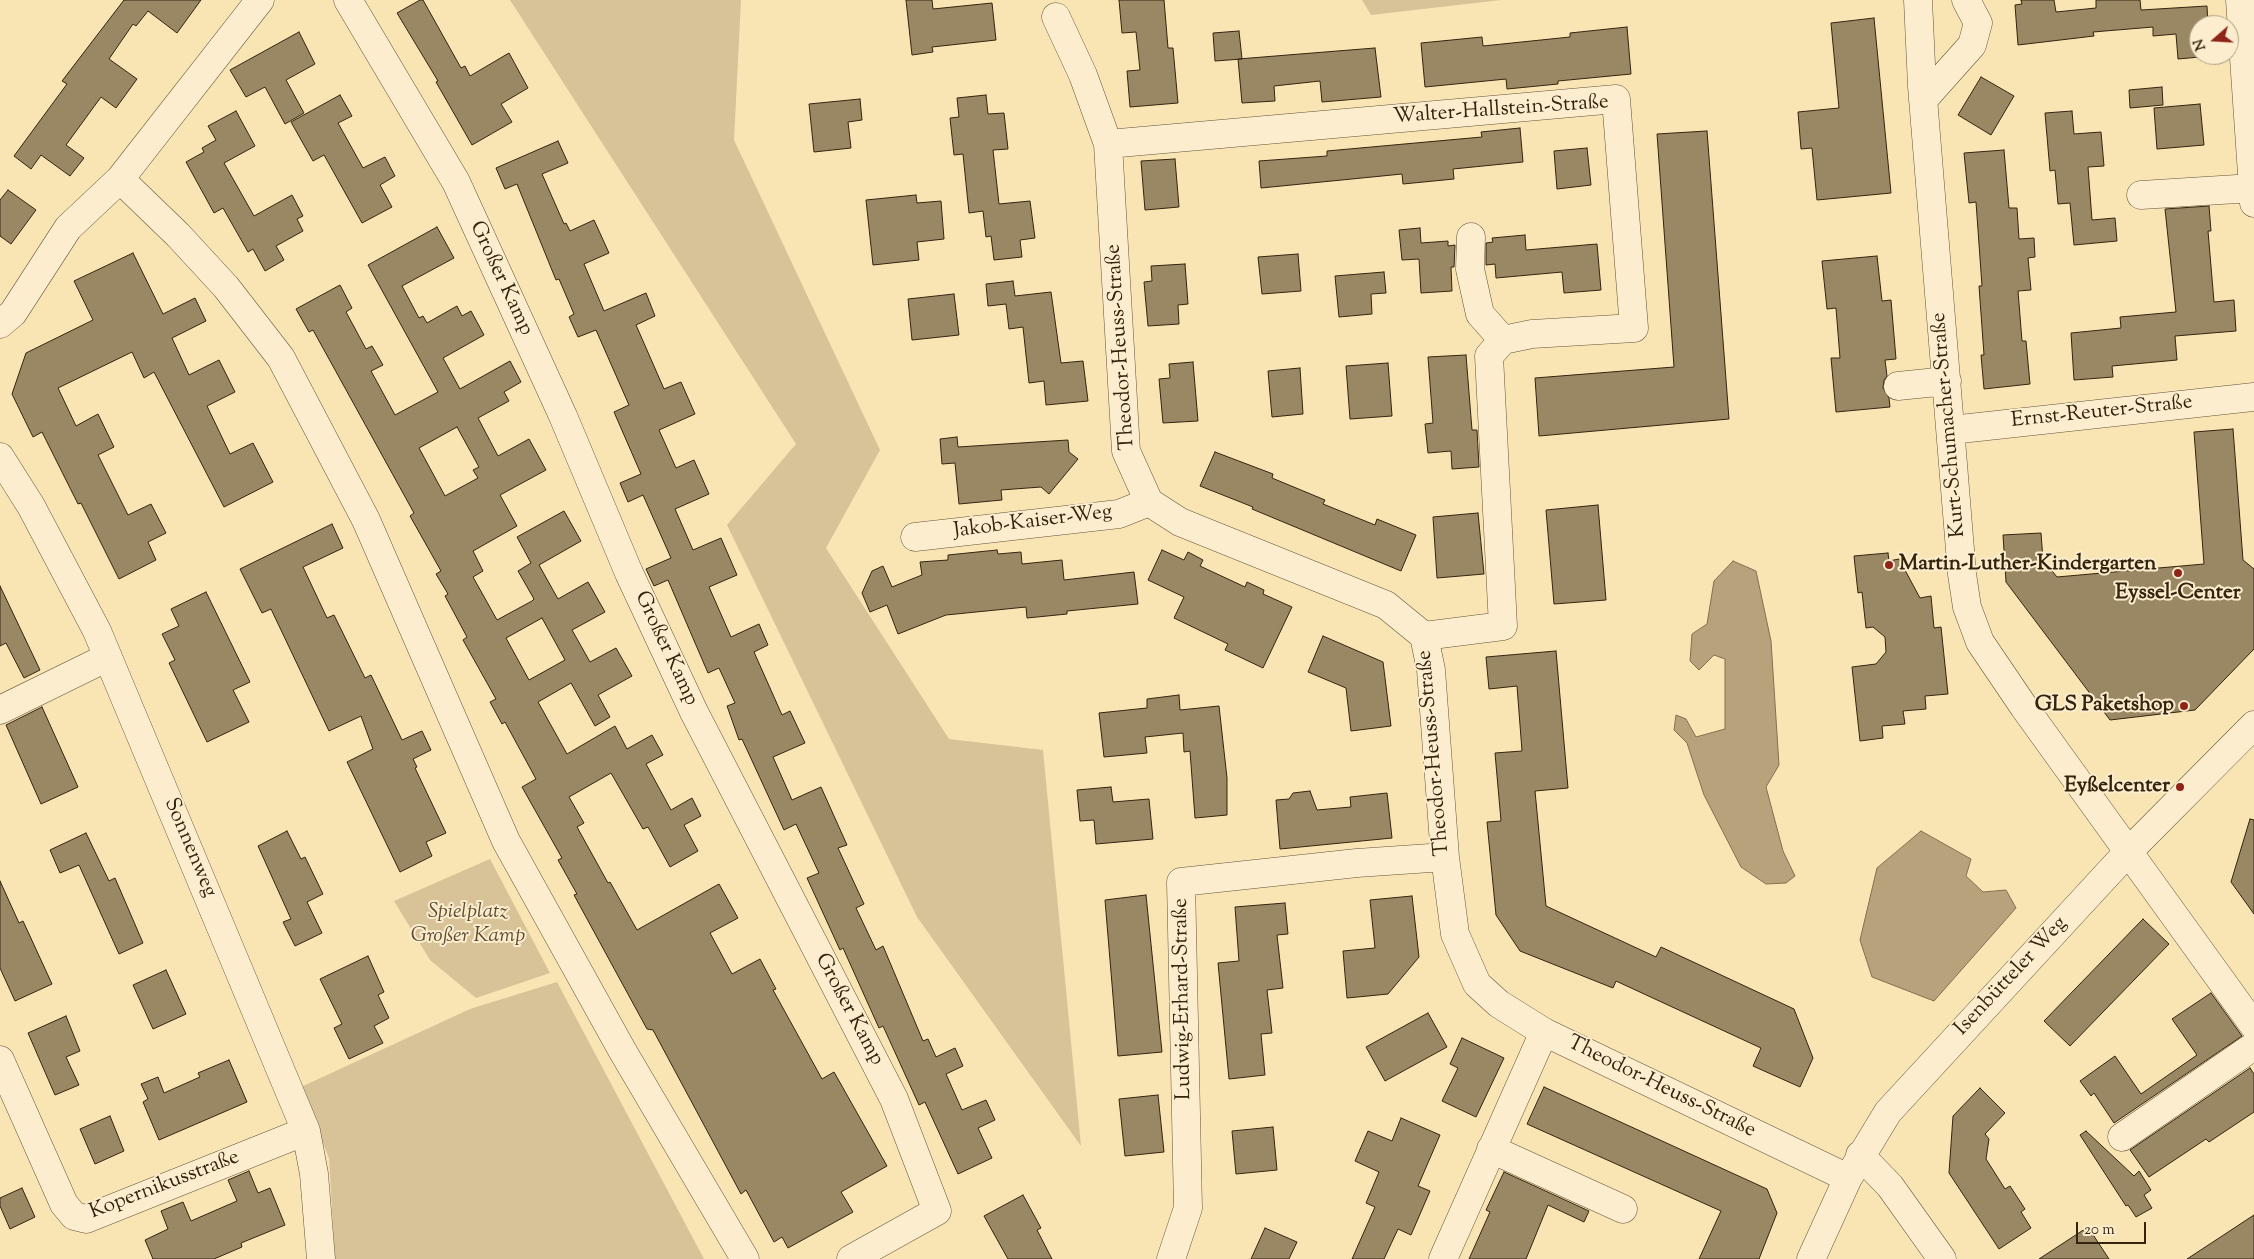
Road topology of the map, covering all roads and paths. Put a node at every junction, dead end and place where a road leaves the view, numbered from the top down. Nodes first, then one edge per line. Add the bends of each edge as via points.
1 (260, 0) edge
2 (348, 0) edge
3 (1918, 0) edge
4 (1966, 0) edge
5 (2240, 0) edge
6 (1056, 17) dead end
7 (1923, 100) junction
8 (1108, 144) junction
9 (120, 180) junction
10 (2253, 195) edge
11 (2141, 196) dead end
12 (1472, 237) dead end
13 (0, 324) edge
14 (1503, 340) junction
15 (1947, 381) junction
16 (1898, 386) dead end
17 (2254, 397) edge
18 (1951, 430) junction
19 (0, 457) edge
20 (1149, 502) junction
21 (915, 537) dead end
22 (1424, 636) junction
23 (108, 657) junction
24 (0, 710) edge
25 (2254, 724) edge
26 (2128, 852) junction
27 (1445, 857) junction
28 (2245, 998) edge
29 (2254, 1026) edge
30 (1544, 1032) junction
31 (2254, 1046) edge
32 (0, 1060) edge
33 (306, 1131) junction
34 (2122, 1137) dead end
35 (1491, 1150) junction
36 (1854, 1166) junction
37 (1624, 1209) dead end
38 (321, 1259) edge
39 (744, 1259) edge
40 (851, 1259) edge
41 (1171, 1259) edge
42 (1442, 1259) edge
43 (1811, 1259) edge
44 (1942, 1259) edge

1 - 9 street
2 - 40 street, Großer Kamp via 456,182 694,712 894,1099 937,1211
3 - 7 street, Kurt-Schumacher-Straße
4 - 7 street via 1978,23 1972,45
5 - 10 street
6 - 8 street, Theodor-Heuss-Straße via 1083,75
7 - 15 street, Kurt-Schumacher-Straße
8 - 14 street, Walter-Hallstein-Straße via 1616,99 1634,328 1532,334
8 - 20 street, Theodor-Heuss-Straße via 1126,451
9 - 13 street via 68,228 13,313
9 - 39 street via 226,287 280,358 366,520 506,841 622,1050
10 - 11 street
12 - 14 street via 1470,269 1480,314
14 - 22 street via 1489,356 1503,626
15 - 16 street
15 - 18 street, Kurt-Schumacher-Straße
17 - 18 street, Ernst-Reuter-Straße
18 - 26 street, Kurt-Schumacher-Straße via 1962,574 1967,607 1980,642
19 - 23 street, Sonnenweg via 31,506
20 - 21 street, Jakob-Kaiser-Weg via 1119,514
20 - 22 street, Theodor-Heuss-Straße via 1180,522 1386,605
22 - 27 street, Theodor-Heuss-Straße via 1431,670
23 - 24 street
23 - 33 street, Sonnenweg
25 - 26 street, Isenbütteler Weg
26 - 28 street, Kurt-Schumacher-Straße
26 - 36 street, Isenbütteler Weg via 1888,1112
27 - 30 street, Theodor-Heuss-Straße via 1455,934 1477,984 1499,1004
27 - 41 street, Ludwig-Erhard-Straße via 1181,882 1188,1208
28 - 29 street, Kurt-Schumacher-Straße
30 - 35 street
30 - 36 street, Theodor-Heuss-Straße
31 - 34 street
32 - 33 street, Kopernikusstraße via 64,1204 74,1216 86,1219
33 - 38 street, Sonnenweg via 314,1174
35 - 37 street
35 - 42 street
36 - 43 street, Isenbütteler Weg
36 - 44 street via 1890,1186

